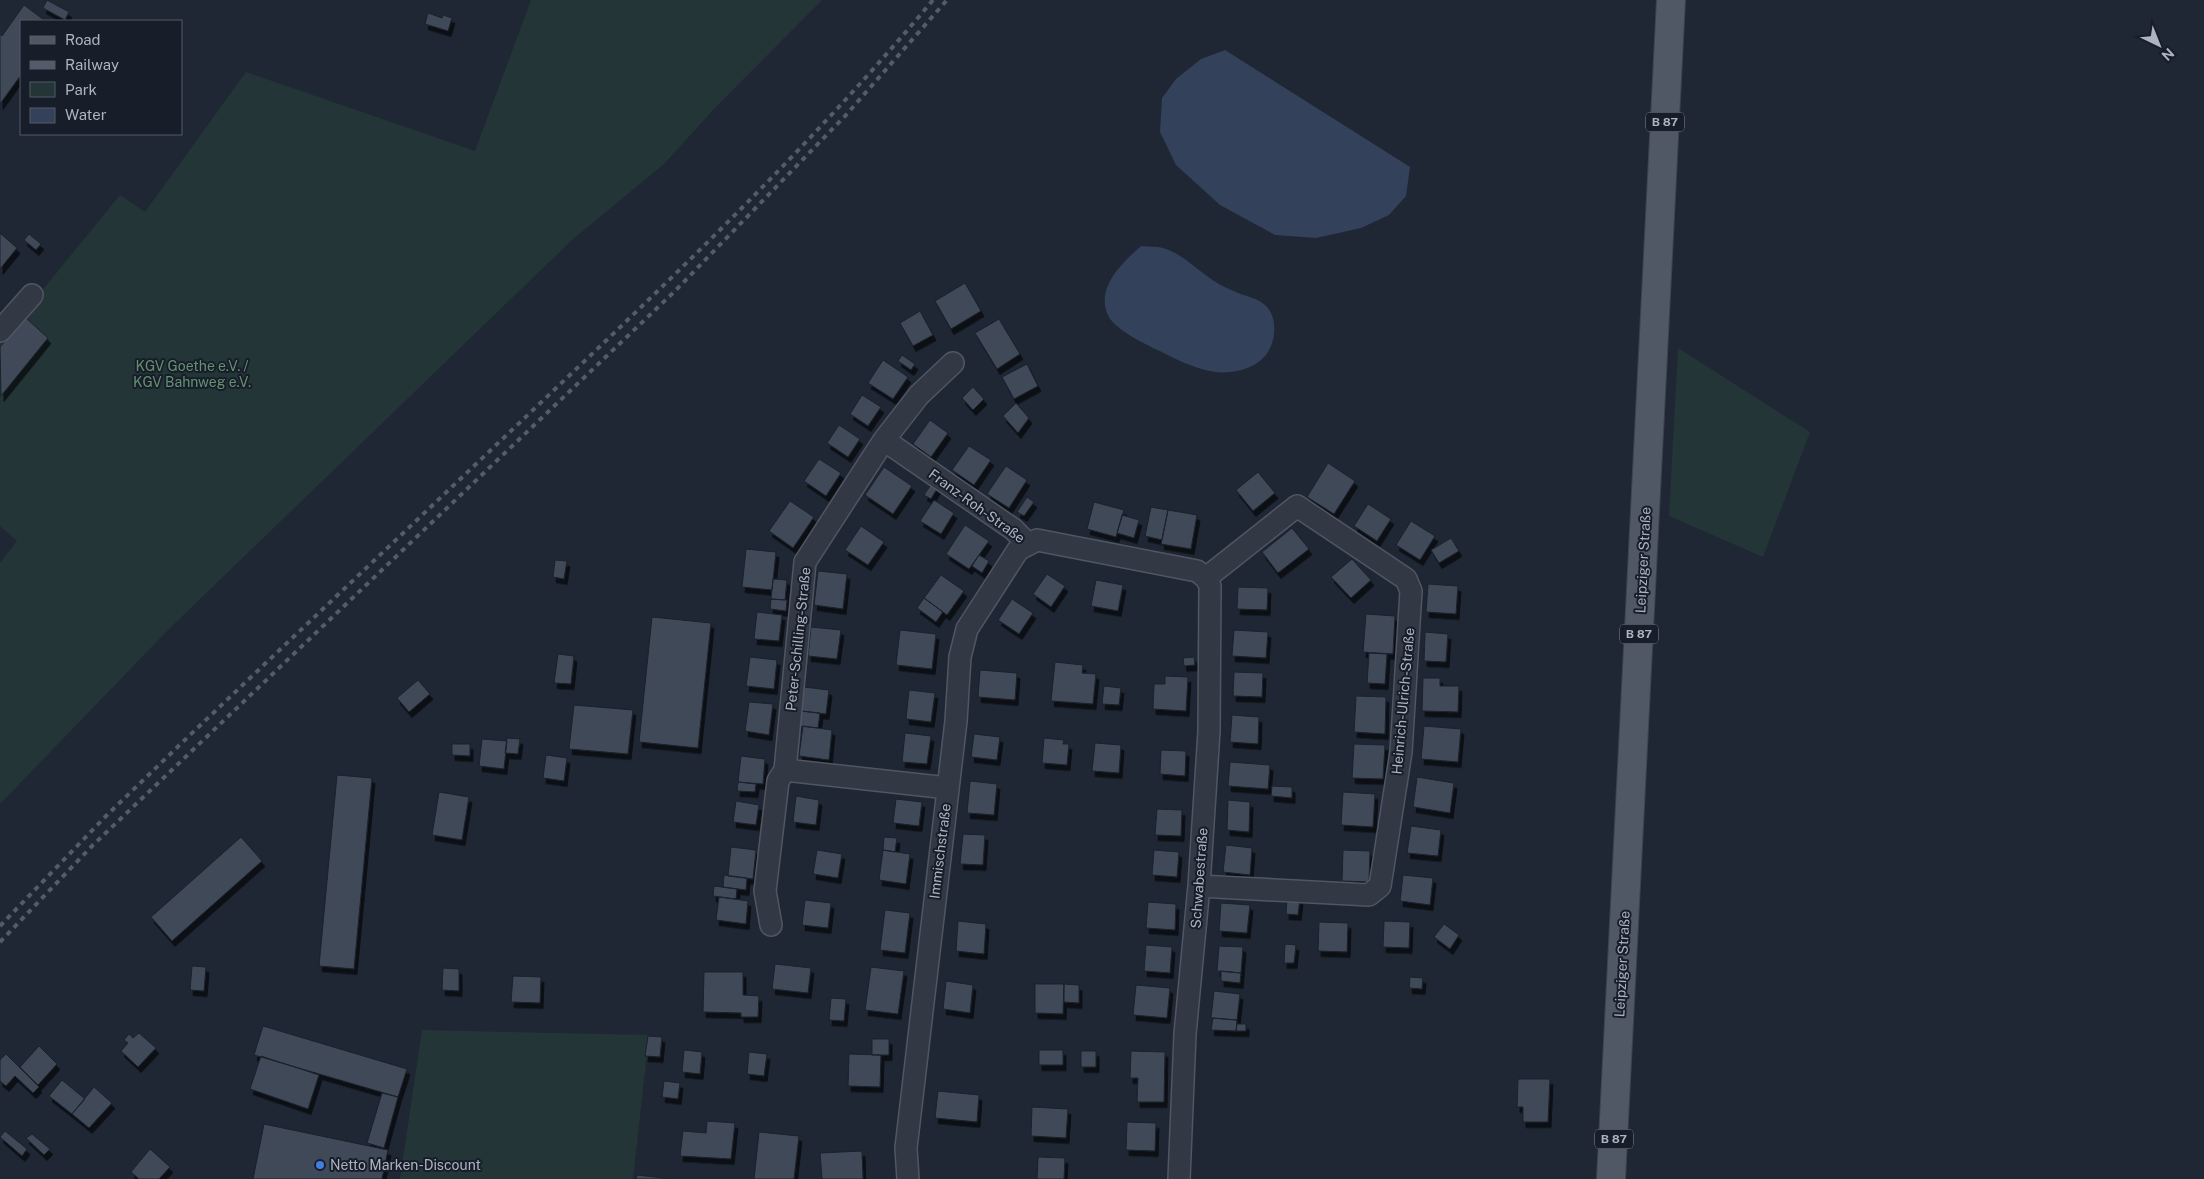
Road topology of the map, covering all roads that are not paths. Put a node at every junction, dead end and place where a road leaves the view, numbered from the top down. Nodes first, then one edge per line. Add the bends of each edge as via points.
1 (1671, 0) edge
2 (32, 295) dead end
3 (0, 331) edge
4 (953, 362) dead end
5 (884, 440) junction
6 (1028, 544) junction
7 (1206, 578) junction
8 (785, 770) junction
9 (948, 788) junction
10 (1199, 886) junction
11 (771, 925) dead end
12 (908, 1179) edge
13 (1178, 1179) edge
14 (1612, 1179) edge

1 - 14 main road, Leipziger Straße / B 87
2 - 3 street
4 - 5 street via 918,394
5 - 6 street, Franz-Roh-Straße via 1012,528
5 - 8 street, Peter-Schilling-Straße via 805,562
6 - 7 street, Franz-Roh-Straße via 1036,540 1197,571
6 - 9 street, Immischstraße via 1018,550 967,629 960,656
7 - 10 street, Schwabestraße via 1210,586 1209,731
7 - 10 street, Heinrich-Ulrich-Straße via 1297,506 1406,579 1411,591 1402,752 1380,886 1369,895
8 - 9 street
8 - 11 street, Peter-Schilling-Straße via 778,781 765,891
9 - 12 street, Immischstraße via 907,1138
10 - 13 street, Schwabestraße via 1185,1034

